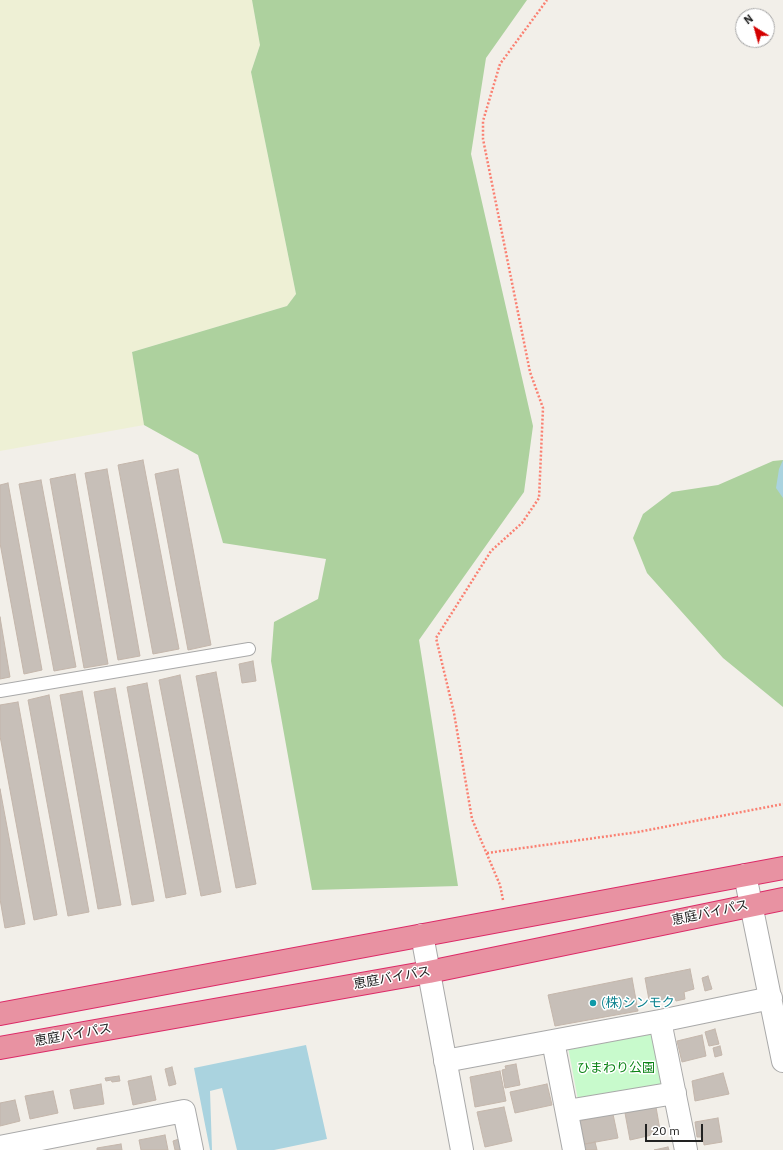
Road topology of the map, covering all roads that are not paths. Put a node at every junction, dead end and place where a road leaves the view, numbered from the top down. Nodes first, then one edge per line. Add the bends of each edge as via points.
1 (248, 649) dead end
2 (0, 691) edge
3 (783, 868) edge
4 (745, 875) junction
5 (783, 899) edge
6 (752, 904) junction
7 (422, 935) junction
8 (429, 972) junction
9 (771, 998) junction
10 (0, 1014) edge
11 (660, 1021) junction
12 (552, 1041) junction
13 (0, 1048) edge
14 (445, 1061) junction
15 (783, 1061) edge
16 (675, 1093) junction
17 (567, 1111) junction
18 (0, 1147) edge
19 (192, 1150) edge
20 (462, 1150) edge
21 (574, 1150) edge
22 (686, 1150) edge

1 - 2 lane
3 - 4 highway
4 - 6 street
4 - 7 highway
5 - 6 highway, 恵庭バイパス
6 - 8 highway, 恵庭バイパス
6 - 9 street
7 - 8 street
7 - 10 highway
8 - 13 highway, 恵庭バイパス
8 - 14 street
9 - 11 street
9 - 15 street
11 - 12 street
11 - 16 street
12 - 14 street
12 - 17 street
14 - 20 street
16 - 17 street
16 - 22 street
17 - 21 street
18 - 19 street via 184,1111

